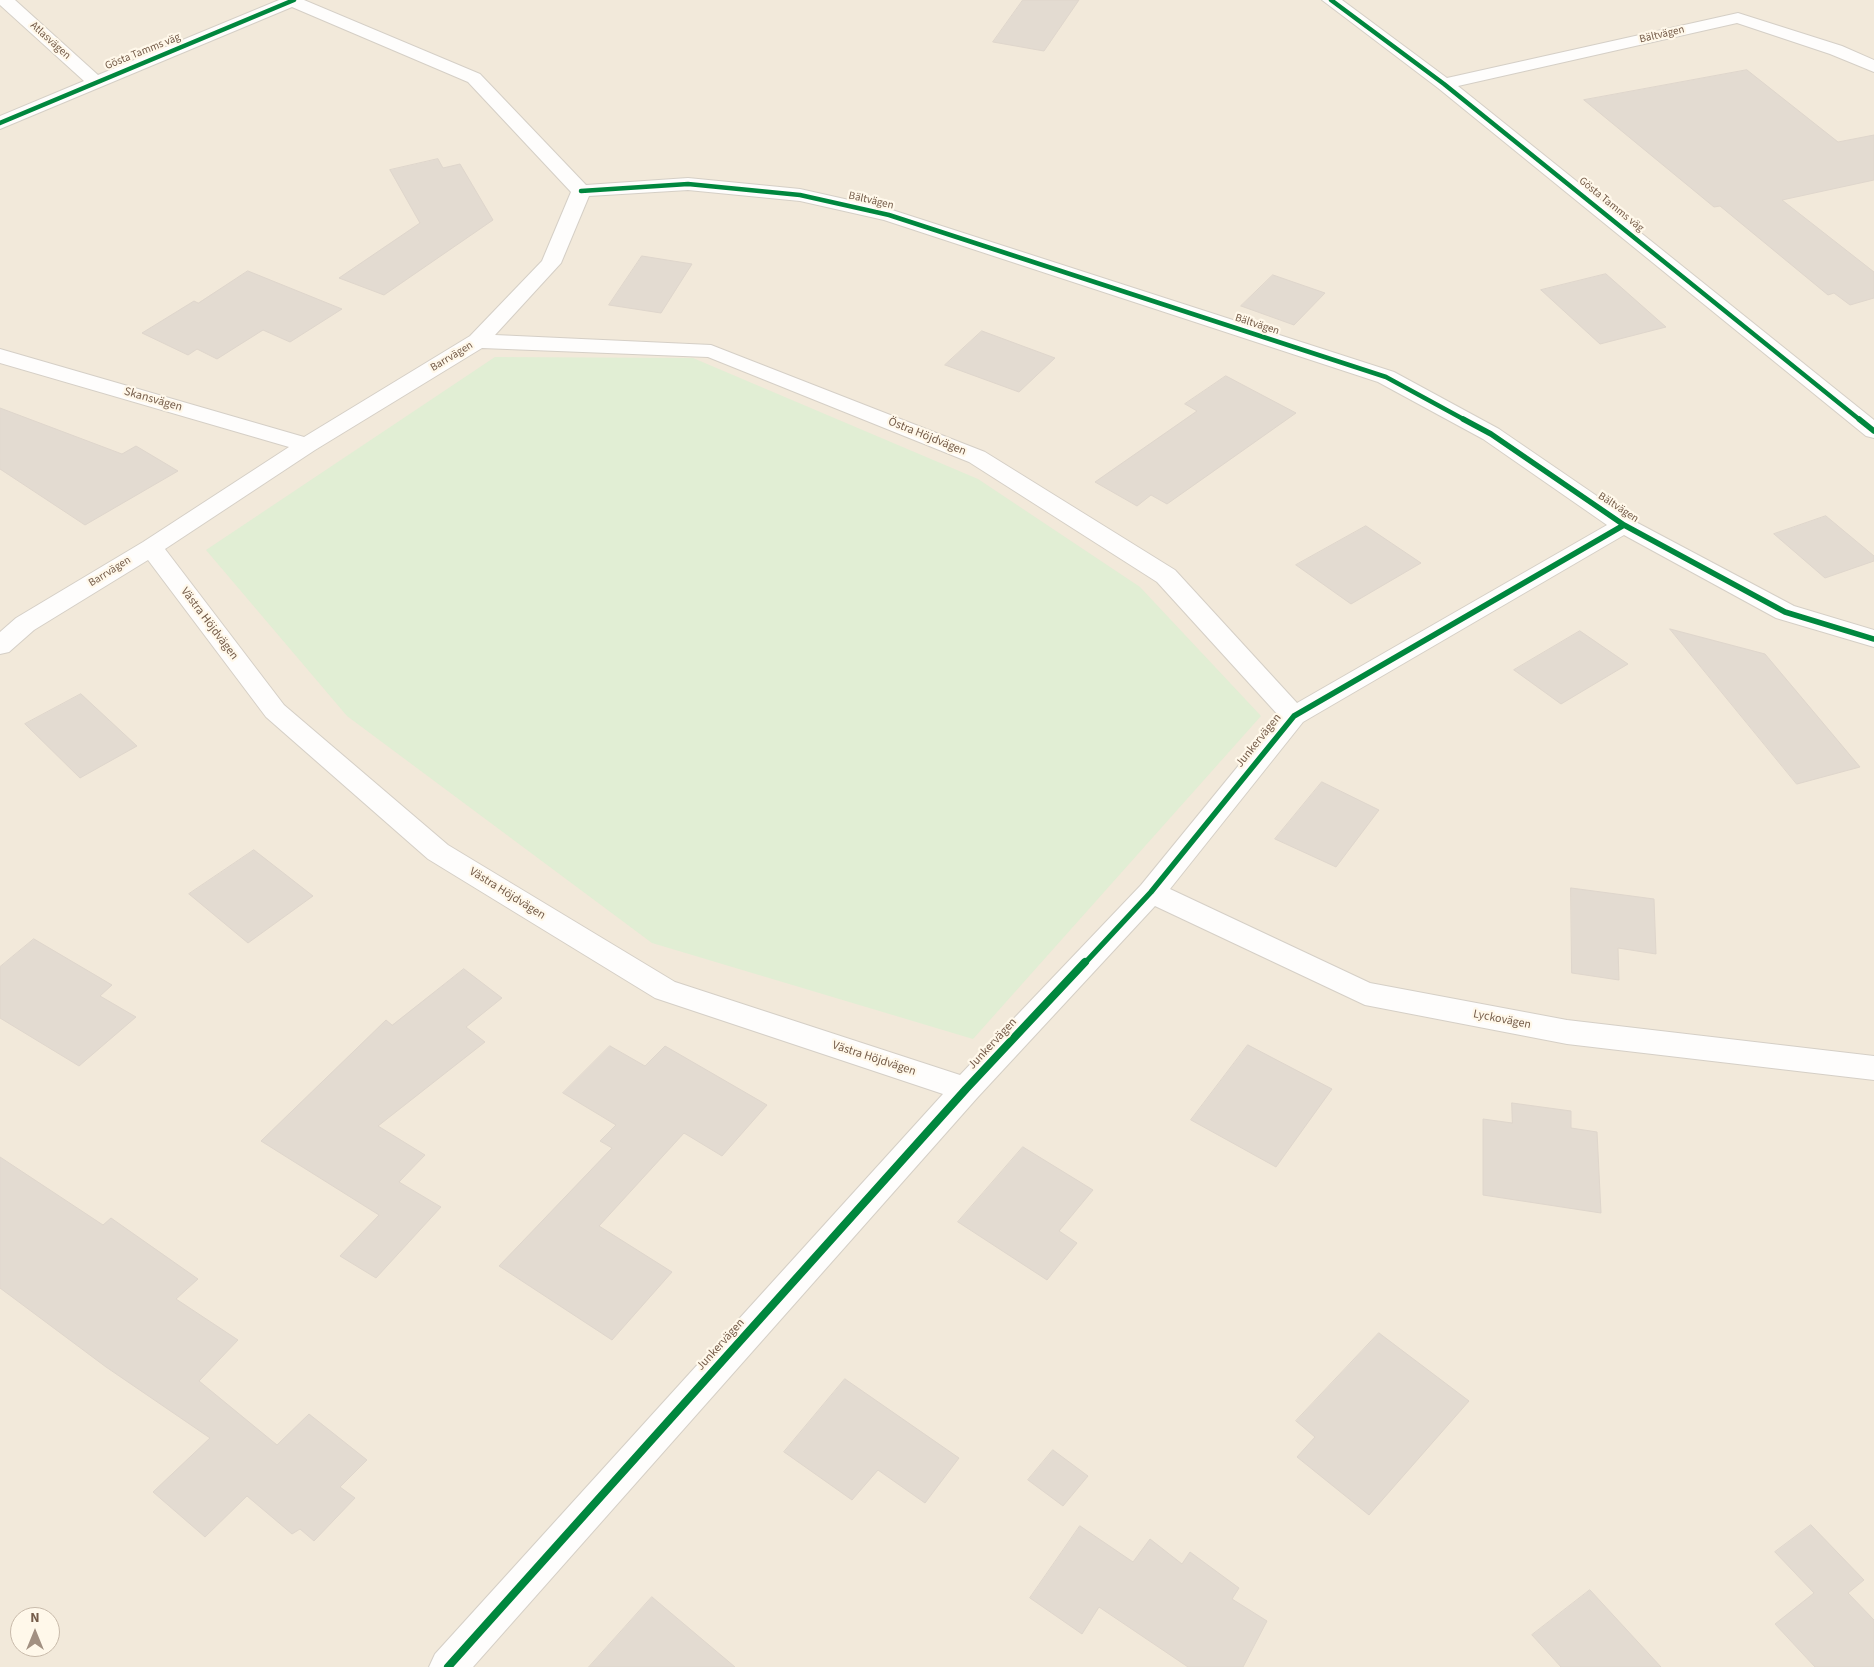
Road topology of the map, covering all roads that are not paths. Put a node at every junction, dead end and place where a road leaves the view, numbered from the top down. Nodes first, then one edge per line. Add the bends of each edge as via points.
1 (5, 0) edge
2 (293, 0) edge
3 (1332, 0) edge
4 (1874, 67) edge
5 (95, 82) junction
6 (1444, 84) junction
7 (0, 123) edge
8 (581, 191) junction
9 (478, 341) junction
10 (0, 356) edge
11 (1874, 431) edge
12 (306, 445) junction
13 (1624, 525) junction
14 (151, 547) junction
15 (1874, 639) edge
16 (0, 646) edge
17 (1294, 716) junction
18 (1151, 892) junction
19 (1874, 1068) edge
20 (966, 1089) junction
21 (448, 1667) edge

1 - 5 street, Atlasvägen
2 - 5 street, Gösta Tamms väg
2 - 8 street via 474,78
3 - 6 street, Gösta Tamms väg
4 - 6 street, Bältvägen via 1836,50 1738,18
5 - 7 street, Gösta Tamms väg
6 - 11 street, Gösta Tamms väg
8 - 9 street, Barrvägen via 550,263
8 - 13 street, Bältvägen via 688,184 800,195 889,215 1386,378 1491,434
9 - 12 street, Barrvägen
9 - 17 street, Östra Höjdvägen via 711,351 977,457 1166,576
10 - 12 street, Skansvägen
12 - 14 street, Barrvägen
13 - 15 street, Bältvägen via 1785,612
13 - 17 street, Junkervägen
14 - 16 street, Barrvägen via 25,624
14 - 20 street, Västra Höjdvägen via 275,711 438,852 665,990
17 - 18 street, Junkervägen
18 - 19 street, Lyckovägen via 1364,993 1567,1032
18 - 20 street, Junkervägen
20 - 21 street, Junkervägen

